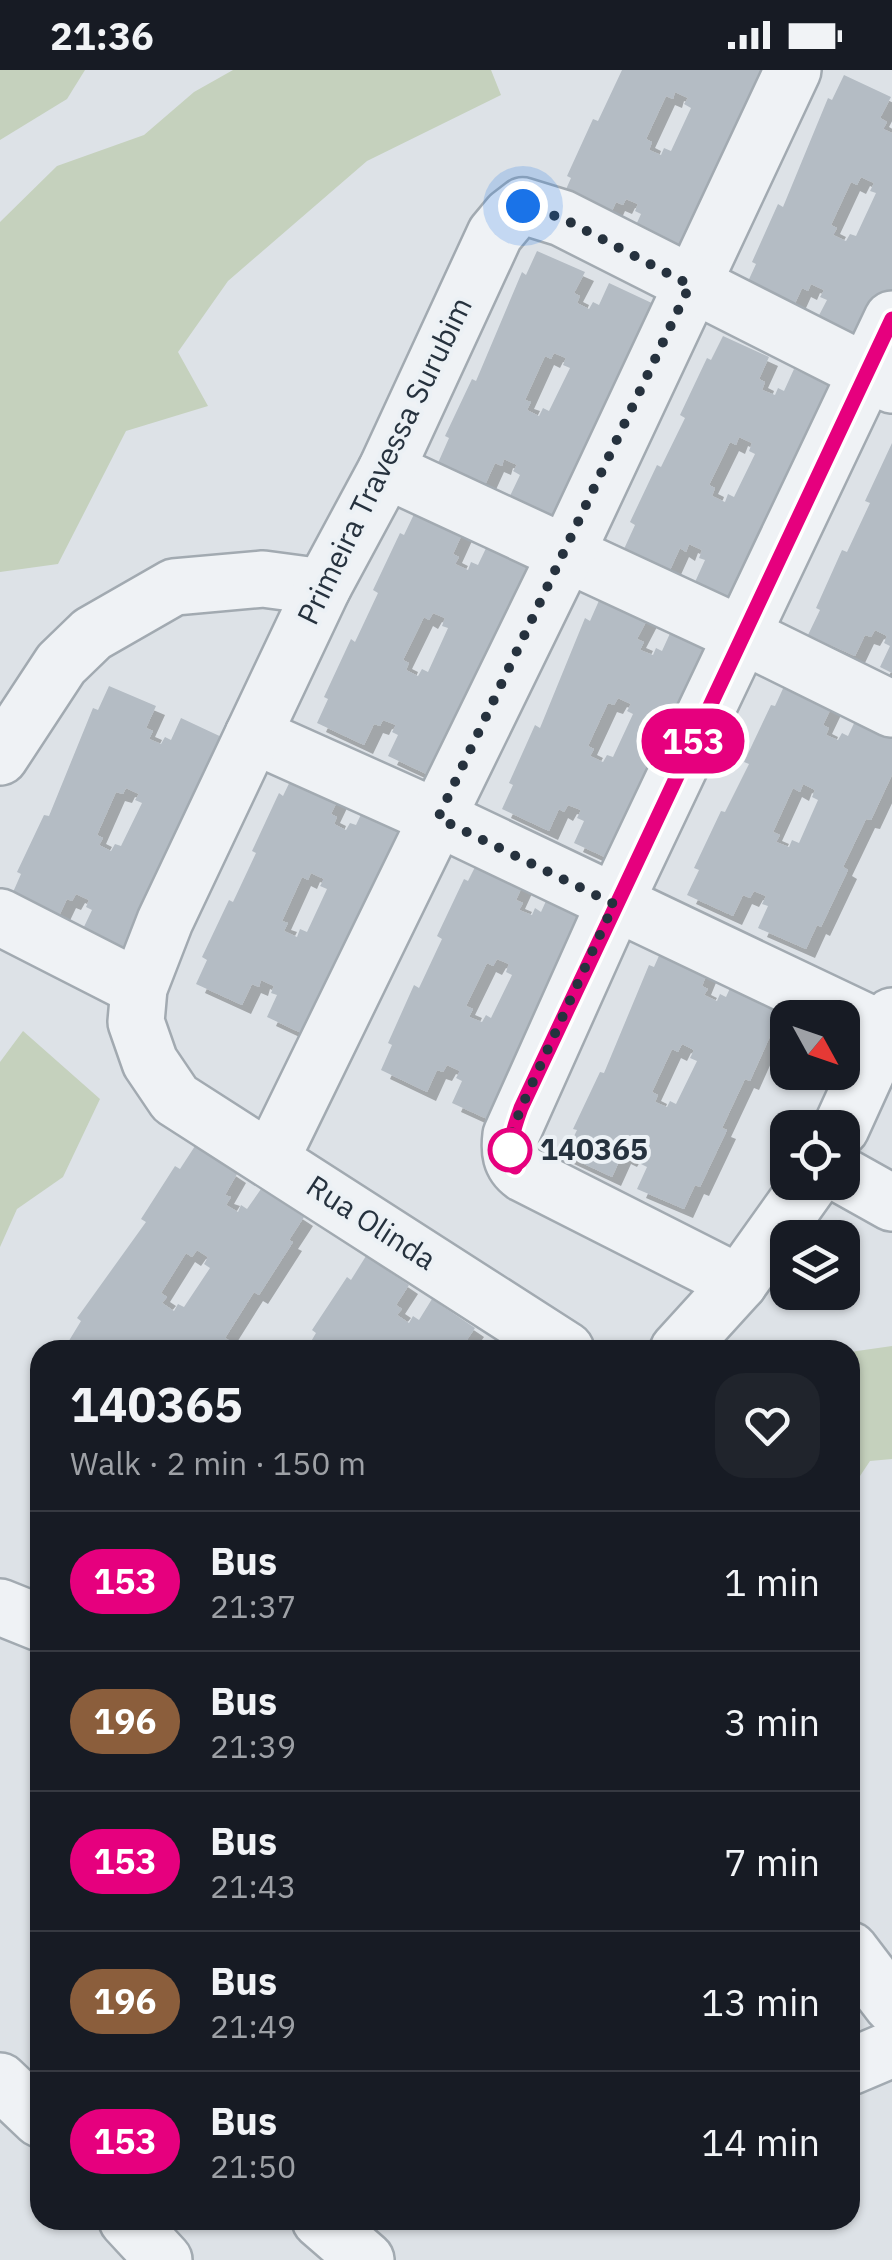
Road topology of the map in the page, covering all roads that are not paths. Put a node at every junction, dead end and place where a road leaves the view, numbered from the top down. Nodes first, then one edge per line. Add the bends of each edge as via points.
1 (793, 70) edge
2 (690, 285) junction
3 (892, 319) edge
4 (879, 380) edge
5 (386, 470) junction
6 (566, 552) junction
7 (322, 587) junction
8 (744, 636) junction
9 (892, 709) edge
10 (252, 735) junction
11 (0, 757) edge
12 (438, 818) junction
13 (614, 904) junction
14 (0, 917) edge
15 (139, 988) junction
16 (889, 1024) edge
17 (175, 1099) joint
18 (849, 1110) edge
19 (271, 1158) junction
20 (860, 1185) edge
21 (798, 1200) edge
22 (892, 1203) edge
23 (740, 1283) junction
24 (551, 1340) edge
25 (687, 1340) edge
26 (0, 1607) edge
27 (30, 1620) edge
28 (860, 1963) edge
29 (892, 2005) edge
30 (892, 2048) edge
31 (860, 2062) edge
32 (0, 2081) edge
33 (30, 2110) edge
34 (136, 2230) edge
35 (332, 2230) edge
36 (164, 2260) edge
37 (366, 2260) edge

1 - 2 street
2 - 4 street, Primeira Travessa Surubim
2 - 5 street, Primeira Travessa Surubim via 562,218 523,206 496,234
2 - 6 street
3 - 4 street
4 - 8 street
5 - 6 street
5 - 7 street, Primeira Travessa Surubim
6 - 8 street
6 - 12 street
7 - 10 street, Primeira Travessa Surubim
7 - 11 street via 262,579 174,587 92,634 62,664
8 - 9 street
8 - 13 street
10 - 12 street
10 - 15 street, Primeira Travessa Surubim
12 - 13 street
12 - 19 street
13 - 16 street
13 - 23 street via 521,1108 511,1135 515,1167
14 - 15 street
15 - 17 street, Primeira Travessa Surubim via 136,1022 150,1062
16 - 18 street
17 - 19 street, Rua Olinda
19 - 24 street, Rua Olinda
20 - 22 street
21 - 23 street
23 - 25 street
26 - 27 street
28 - 29 street
30 - 31 street
32 - 33 street
34 - 36 street
35 - 37 street

